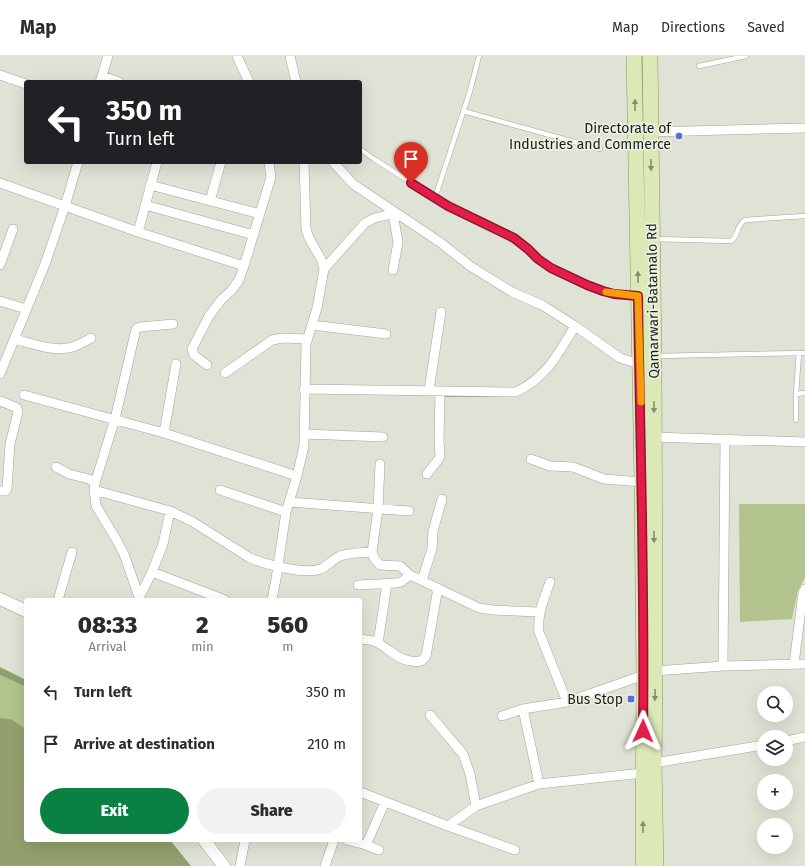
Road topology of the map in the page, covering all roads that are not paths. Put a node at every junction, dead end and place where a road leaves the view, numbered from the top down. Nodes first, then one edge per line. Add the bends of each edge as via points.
1 (108, 56) edge
2 (237, 56) edge
3 (290, 56) edge
4 (479, 56) edge
5 (634, 56) edge
6 (650, 56) edge
7 (746, 56) edge
8 (699, 66) dead end
9 (0, 75) edge
10 (101, 79) edge
11 (248, 80) edge
12 (296, 80) edge
13 (24, 83) edge
14 (463, 111) junction
15 (635, 125) junction
16 (805, 128) edge
17 (651, 132) junction
18 (600, 149) dead end
19 (362, 150) edge
20 (77, 164) edge
21 (156, 164) edge
22 (220, 164) edge
23 (269, 164) edge
24 (304, 164) edge
25 (335, 164) edge
26 (0, 183) edge
27 (150, 185) junction
28 (435, 198) junction
29 (210, 202) junction
30 (145, 205) junction
31 (65, 206) junction
32 (260, 214) junction
33 (394, 214) junction
34 (805, 216) edge
35 (13, 229) dead end
36 (138, 232) junction
37 (254, 235) junction
38 (652, 238) junction
39 (0, 265) edge
40 (244, 266) junction
41 (324, 269) junction
42 (393, 270) dead end
43 (638, 296) junction
44 (0, 301) edge
45 (26, 309) junction
46 (441, 312) dead end
47 (173, 324) dead end
48 (312, 325) junction
49 (575, 326) junction
50 (386, 334) dead end
51 (91, 338) dead end
52 (14, 339) junction
53 (307, 339) junction
54 (799, 353) junction
55 (805, 353) edge
56 (654, 356) junction
57 (176, 364) dead end
58 (639, 364) junction
59 (207, 365) dead end
60 (1, 368) edge
61 (224, 373) dead end
62 (304, 389) junction
63 (429, 390) junction
64 (440, 391) junction
65 (805, 393) edge
66 (24, 394) dead end
67 (796, 394) junction
68 (0, 400) edge
69 (115, 419) junction
70 (796, 420) dead end
71 (164, 433) junction
72 (304, 434) junction
73 (384, 437) dead end
74 (654, 437) junction
75 (725, 440) junction
76 (805, 442) edge
77 (531, 459) dead end
78 (380, 464) dead end
79 (56, 467) dead end
80 (427, 474) dead end
81 (297, 476) junction
82 (642, 482) junction
83 (95, 486) junction
84 (220, 490) dead end
85 (0, 491) edge
86 (442, 499) dead end
87 (289, 502) junction
88 (378, 509) junction
89 (170, 511) junction
90 (409, 511) dead end
91 (286, 512) junction
92 (72, 552) dead end
93 (372, 552) junction
94 (277, 567) junction
95 (152, 572) junction
96 (410, 575) junction
97 (422, 580) junction
98 (550, 582) dead end
99 (387, 584) junction
100 (358, 585) dead end
101 (438, 588) junction
102 (805, 589) edge
103 (59, 598) edge
104 (140, 598) edge
105 (140, 598) edge
106 (220, 598) edge
107 (272, 598) edge
108 (0, 599) edge
109 (24, 610) edge
110 (539, 612) junction
111 (362, 639) edge
112 (378, 643) junction
113 (794, 664) junction
114 (805, 664) edge
115 (723, 666) junction
116 (650, 673) junction
117 (566, 702) junction
118 (523, 709) junction
119 (430, 715) dead end
120 (502, 716) dead end
121 (805, 737) edge
122 (793, 739) edge
123 (757, 746) edge
124 (654, 763) junction
125 (643, 773) junction
126 (540, 784) junction
127 (362, 793) edge
128 (385, 802) junction
129 (476, 806) junction
130 (448, 826) junction
131 (206, 842) edge
132 (245, 842) edge
133 (333, 842) edge
134 (355, 842) edge
135 (366, 845) junction
136 (378, 850) dead end
137 (515, 850) dead end
138 (224, 866) edge
139 (240, 866) edge
140 (325, 866) edge
141 (643, 866) edge
142 (656, 866) edge

1 - 10 street
2 - 11 street
3 - 12 street
4 - 14 lane
15 -> 5 main road, Qamarwari-Batamalo Rd
6 - 17 main road, Qamarwari-Batamalo Rd
7 - 8 lane
9 - 13 street
14 - 18 lane
14 - 28 lane
15 - 17 main road
43 -> 15 main road, Qamarwari-Batamalo Rd
16 - 17 street
17 -> 38 main road, Qamarwari-Batamalo Rd
19 - 28 lane
20 - 31 street
21 - 27 street
22 - 29 street
23 - 32 street via 271,177
24 - 41 street via 306,230
25 - 33 street via 353,184
26 - 31 street
27 - 29 street
27 - 30 street
28 - 43 lane via 514,238 551,268 603,291
29 - 32 street
30 - 36 street
30 - 37 street
31 - 36 street
31 - 45 street
32 - 37 street
33 - 41 street via 365,223
33 - 42 street via 398,242
33 - 49 street via 441,243 476,270 512,292 542,305
34 - 38 lane via 745,220 739,225 731,242
35 - 39 street
36 - 40 street
37 - 40 street
38 - 56 main road, Qamarwari-Batamalo Rd
40 - 59 street via 232,291 214,308 193,346 193,354
41 - 48 street
43 - 58 main road, Qamarwari-Batamalo Rd
44 - 45 street
45 - 52 street
46 - 63 street
47 - 69 street via 136,329
48 - 50 street
48 - 53 street
49 - 58 street via 620,358
49 - 64 street via 553,362 530,386 516,392
51 - 52 street via 78,345 56,349
52 - 60 street
53 - 61 street via 272,340
53 - 62 street
54 - 55 lane
54 - 56 lane
54 - 67 lane
56 -> 74 main road, Qamarwari-Batamalo Rd
57 - 71 street
58 - 82 main road, Qamarwari-Batamalo Rd
62 - 63 street
62 - 72 street
63 - 64 street
64 - 80 street via 440,456
65 - 67 lane
66 - 69 street
67 - 70 lane
68 - 85 street via 17,408 18,412 10,444 7,489
69 - 71 street
69 - 83 street
71 - 81 street
72 - 73 street
72 - 81 street
74 - 75 street
74 -> 116 main road, Qamarwari-Batamalo Rd
75 - 76 street
75 - 115 street
77 - 82 street via 550,466 573,467 604,479
78 - 88 street
79 - 83 street via 69,474 89,479
81 - 87 street
82 - 116 main road, Qamarwari-Batamalo Rd
83 - 89 street
83 - 104 street via 98,512 124,554
84 - 91 street
86 - 97 street via 433,531 432,549
87 - 88 street
87 - 91 street
88 - 90 street
88 - 93 street
89 - 94 street via 193,522 250,558
89 - 95 street via 163,544
91 - 94 street
92 - 103 street
93 - 94 street via 338,557 321,569 312,571
93 - 96 street via 380,565 400,566
94 - 107 street
95 - 105 street
95 - 106 street
96 - 97 street
96 - 99 street via 401,582
97 - 101 street
98 - 110 street
99 - 100 street
99 - 112 street
101 - 110 street via 480,608
101 - 112 street via 424,659 417,662 395,656
102 - 113 street via 802,593
108 - 109 street
110 - 117 street via 539,632
111 - 112 street
113 - 114 street
113 - 115 street
115 - 116 street
116 - 117 street
116 -> 124 main road, Qamarwari-Batamalo Rd
116 - 125 main road, Qamarwari-Batamalo Rd
117 - 118 street
118 - 120 street
118 - 126 street
119 - 129 street via 463,754
121 - 122 street
123 - 124 street
124 - 142 main road, Qamarwari-Batamalo Rd
125 - 126 street
141 -> 125 main road, Qamarwari-Batamalo Rd
126 - 129 street
127 - 128 street
128 - 130 street
128 - 135 street
129 - 130 street
130 - 137 street
131 - 138 street
132 - 139 street
133 - 140 street
134 - 135 street
135 - 136 street

